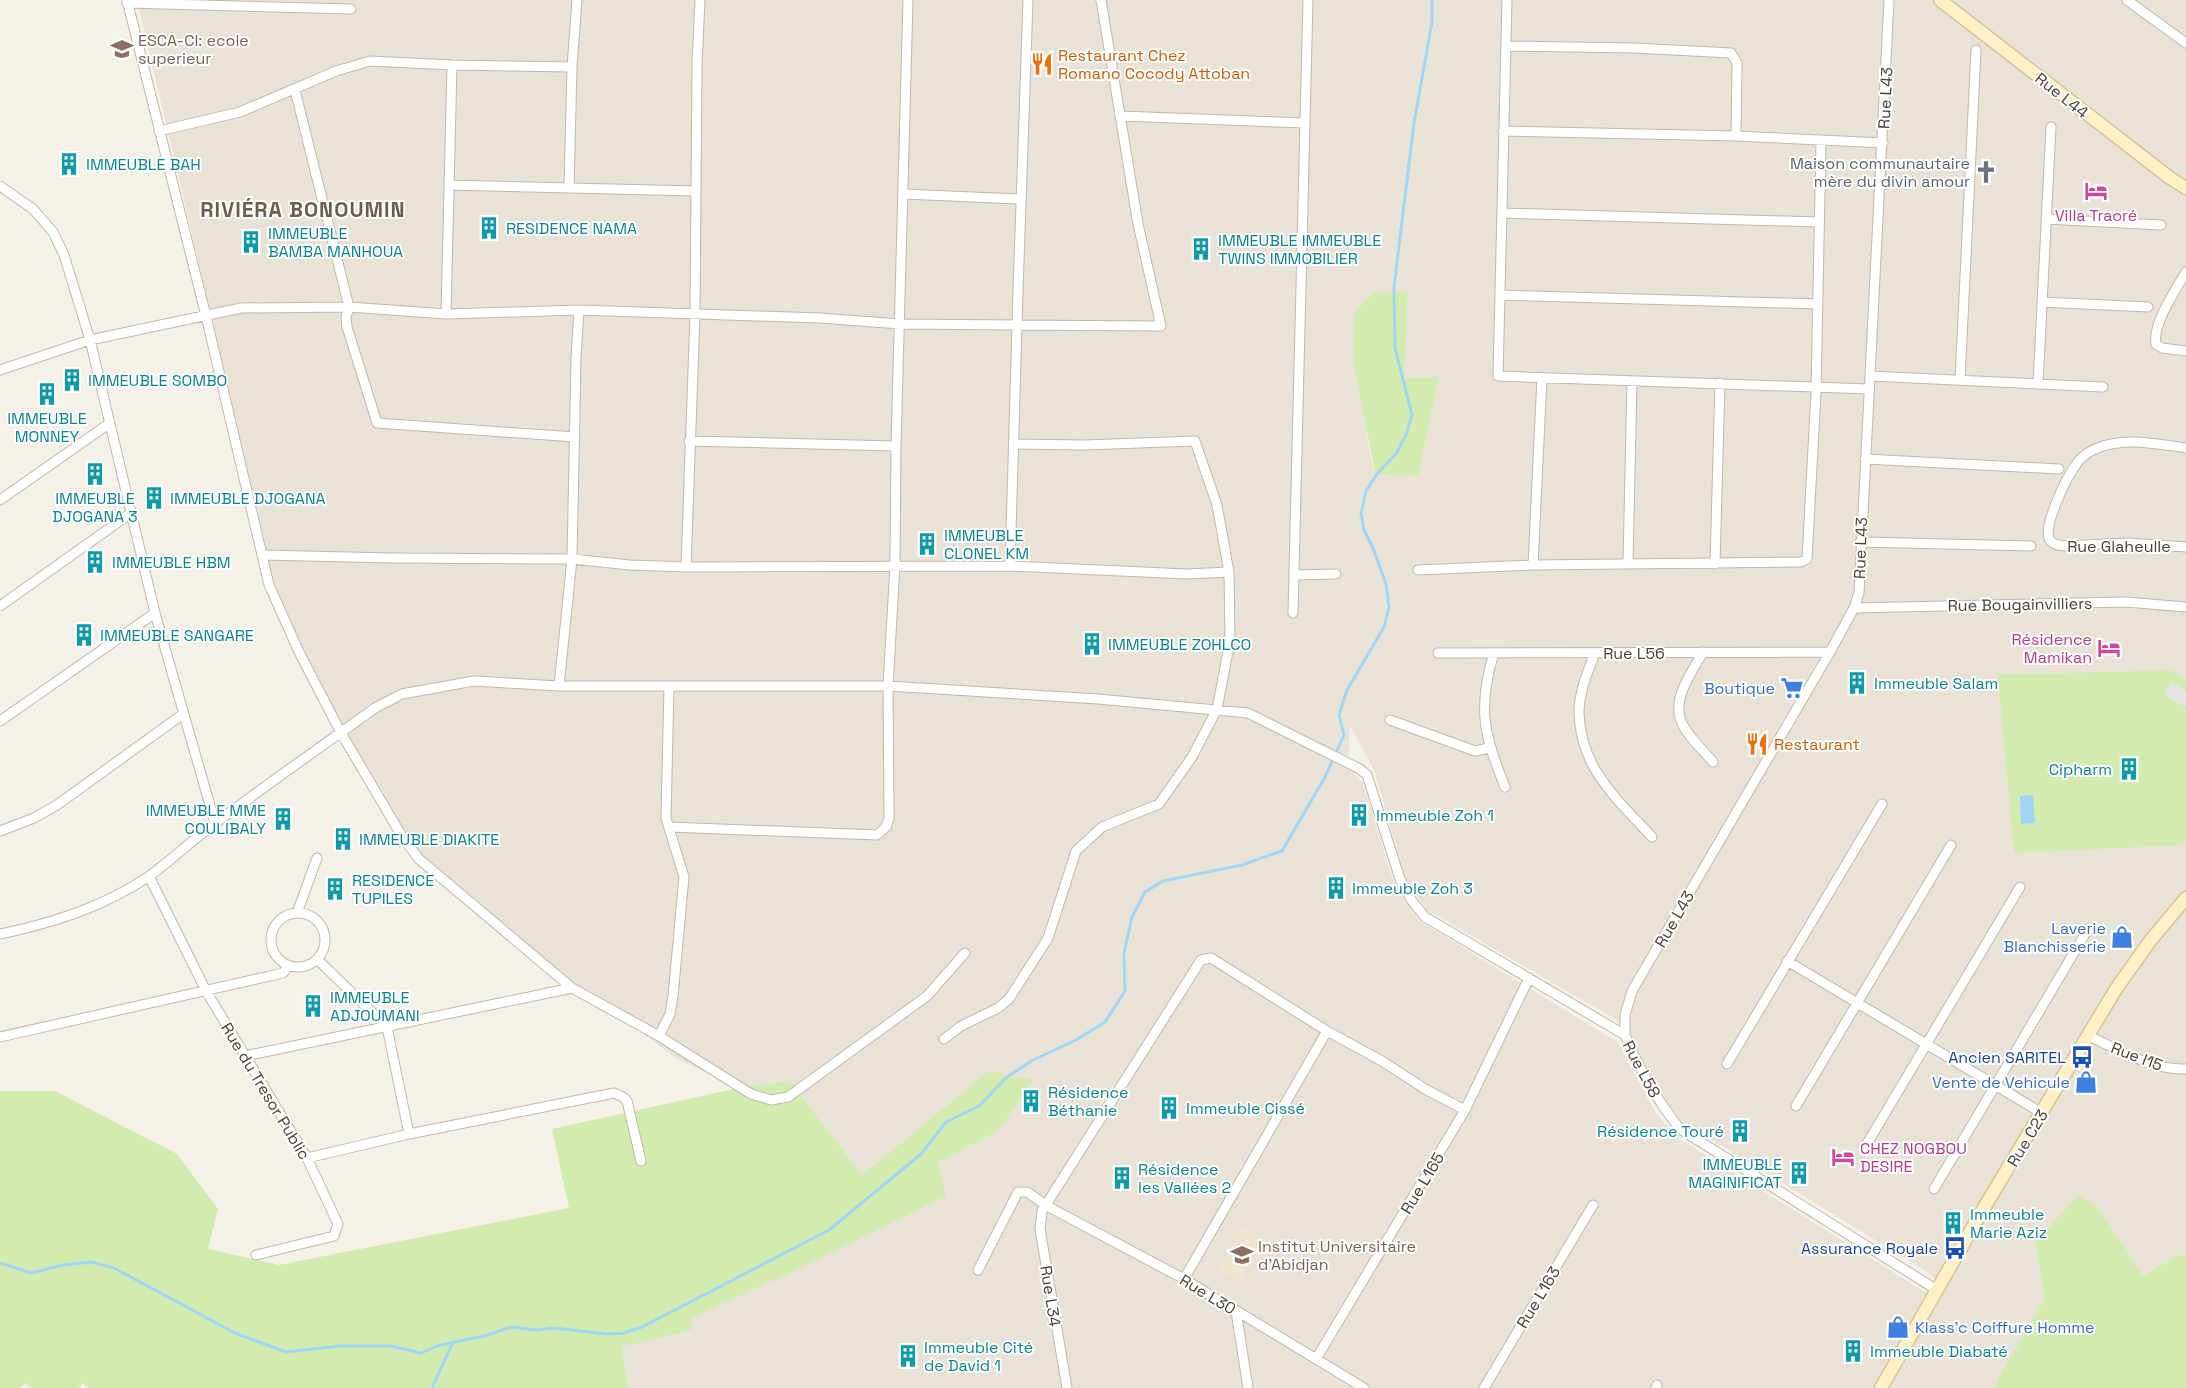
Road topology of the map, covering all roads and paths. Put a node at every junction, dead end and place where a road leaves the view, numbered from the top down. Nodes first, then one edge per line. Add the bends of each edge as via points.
1 (577, 0) edge
2 (700, 0) edge
3 (908, 0) edge
4 (1028, 0) edge
5 (1100, 0) edge
6 (1308, 0) edge
7 (1507, 0) edge
8 (1889, 0) edge
9 (1940, 0) edge
10 (2128, 0) edge
11 (127, 1) edge
12 (352, 9) dead end
13 (2186, 43) edge
14 (1506, 46) junction
15 (1976, 50) dead end
16 (452, 65) junction
17 (572, 68) junction
18 (294, 90) junction
19 (1121, 116) junction
20 (1305, 123) junction
21 (2051, 127) dead end
22 (160, 131) junction
23 (1504, 132) junction
24 (1736, 136) junction
25 (1821, 141) junction
26 (1883, 143) junction
27 (450, 185) junction
28 (0, 186) edge
29 (569, 188) junction
30 (2186, 188) edge
31 (696, 191) junction
32 (904, 194) junction
33 (1020, 199) junction
34 (1502, 213) junction
35 (2046, 219) junction
36 (1819, 222) junction
37 (2161, 225) dead end
38 (2186, 272) edge
39 (1500, 295) junction
40 (2042, 302) junction
41 (1818, 304) junction
42 (349, 307) junction
43 (2148, 307) dead end
44 (579, 310) junction
45 (446, 314) junction
46 (695, 314) junction
47 (206, 316) junction
48 (900, 324) junction
49 (1018, 324) junction
50 (90, 340) junction
51 (2186, 352) edge
52 (0, 368) edge
53 (1870, 376) junction
54 (1542, 378) junction
55 (1960, 380) junction
56 (1632, 381) junction
57 (1720, 383) junction
58 (2038, 384) junction
59 (1816, 386) junction
60 (2103, 387) dead end
61 (1869, 389) junction
62 (110, 423) junction
63 (575, 437) junction
64 (689, 441) junction
65 (1014, 444) junction
66 (896, 446) junction
67 (2186, 448) edge
68 (1865, 459) junction
69 (2059, 469) dead end
70 (0, 500) edge
71 (131, 513) junction
72 (1860, 542) junction
73 (2031, 546) dead end
74 (2186, 547) edge
75 (262, 555) junction
76 (572, 559) junction
77 (1628, 563) junction
78 (1533, 564) junction
79 (1716, 564) junction
80 (895, 565) junction
81 (1010, 566) junction
82 (686, 567) junction
83 (1418, 570) dead end
84 (1229, 572) junction
85 (1336, 574) dead end
86 (1295, 575) junction
87 (0, 606) edge
88 (2186, 607) edge
89 (1854, 608) junction
90 (155, 613) junction
91 (1293, 613) dead end
92 (1703, 652) junction
93 (1830, 652) junction
94 (1438, 653) dead end
95 (1494, 653) junction
96 (1595, 653) junction
97 (559, 686) junction
98 (669, 686) junction
99 (888, 686) junction
100 (1217, 709) junction
101 (183, 714) junction
102 (1390, 720) dead end
103 (0, 721) edge
104 (341, 733) junction
105 (1489, 748) junction
106 (1713, 762) dead end
107 (1505, 787) dead end
108 (1882, 804) dead end
109 (216, 823) junction
110 (669, 827) junction
111 (0, 831) edge
112 (1652, 837) dead end
113 (1951, 845) dead end
114 (317, 858) dead end
115 (149, 876) junction
116 (2020, 887) dead end
117 (2186, 898) edge
118 (297, 913) junction
119 (2088, 928) dead end
120 (0, 934) edge
121 (964, 953) dead end
122 (318, 960) junction
123 (1787, 961) junction
124 (288, 966) junction
125 (1529, 978) junction
126 (572, 988) junction
127 (206, 990) junction
128 (1856, 1002) junction
129 (387, 1027) junction
130 (1327, 1031) junction
131 (1624, 1035) junction
132 (659, 1036) junction
133 (2088, 1036) junction
134 (0, 1037) edge
135 (944, 1039) dead end
136 (1926, 1044) junction
137 (245, 1056) junction
138 (1727, 1064) dead end
139 (2186, 1069) edge
140 (1994, 1086) junction
141 (1796, 1106) dead end
142 (1465, 1110) junction
143 (2042, 1112) junction
144 (409, 1134) junction
145 (1865, 1147) dead end
146 (307, 1158) junction
147 (641, 1161) dead end
148 (1934, 1189) dead end
149 (1593, 1205) dead end
150 (1047, 1206) junction
151 (256, 1255) dead end
152 (978, 1270) dead end
153 (1184, 1279) junction
154 (1937, 1290) junction
155 (1236, 1311) junction
156 (1316, 1359) junction
157 (1067, 1388) edge
158 (1248, 1388) edge
159 (1364, 1388) edge
160 (1484, 1388) edge
161 (1881, 1388) edge

1 - 17 street
2 - 31 street
3 - 32 street
4 - 33 street
5 - 19 street
6 - 20 street
7 - 14 street
8 - 26 street, Rue L43
9 - 30 street, Rue L44
10 - 13 street
11 - 12 street
11 - 22 street
14 - 23 street
14 - 24 street via 1731,53 1737,63
15 - 55 street
16 - 17 street
16 - 18 street via 370,60
16 - 27 street
17 - 29 street
18 - 22 street via 240,112
18 - 42 street
19 - 20 street
19 - 49 street via 1138,224 1161,326
20 - 86 street
21 - 35 street
22 - 47 street
23 - 24 street
23 - 34 street
24 - 25 street
25 - 26 street
25 - 36 street
26 - 53 street, Rue L43
27 - 29 street
27 - 45 street
28 - 50 street via 33,209 53,232 64,255
29 - 31 street
31 - 46 street
32 - 33 street
32 - 48 street
33 - 49 street
34 - 36 street
34 - 39 street
35 - 37 street
35 - 40 street
36 - 41 street
38 - 51 street via 2154,337 2162,348
39 - 41 street
39 - 54 street via 1498,376
40 - 43 street
40 - 58 street
41 - 59 street
42 - 45 street
42 - 47 street via 241,308
42 - 63 street via 347,327 377,423
44 - 45 street
44 - 46 street
44 - 63 street
46 - 48 street
46 - 64 street
47 - 50 street
47 - 75 street
48 - 49 street
48 - 66 street
49 - 65 street
50 - 52 street
50 - 62 street
53 - 55 street
53 - 61 street, Rue L43
54 - 56 street
54 - 78 street
55 - 58 street
56 - 57 street
56 - 77 street
57 - 59 street
57 - 79 street
58 - 60 street
59 - 61 street
59 - 79 street via 1807,560
61 - 68 street, Rue L43
62 - 70 street
62 - 71 street
63 - 76 street
64 - 66 street
64 - 82 street
65 - 81 street
65 - 84 street via 1084,445 1195,440 1217,505
66 - 80 street
67 - 74 street, Rue Glaheulle via 2146,443 2110,444 2083,455 2063,489 2047,532 2050,541 2056,545 2128,543
68 - 69 street
68 - 72 street, Rue L43
71 - 87 street
71 - 90 street
72 - 73 street
72 - 89 street, Rue L43 via 1859,593
75 - 76 street
75 - 104 street via 269,585 284,621
76 - 82 street
76 - 97 street
77 - 78 street
77 - 79 street
78 - 83 street
80 - 81 street
80 - 82 street
80 - 99 street
81 - 84 street via 1187,574
84 - 100 street via 1230,641
85 - 86 street
86 - 91 street
88 - 89 street, Rue Bougainvilliers via 2126,602
89 - 93 street, Rue L43
90 - 101 street
90 - 103 street
92 - 93 street, Rue L56
92 - 96 street, Rue L56
92 - 106 street via 1684,686 1679,709 1681,722
93 - 131 street, Rue L43 via 1632,990
94 - 95 street, Rue L56
95 - 96 street, Rue L56
95 - 105 street via 1484,699
96 - 112 street via 1583,685 1579,711 1589,761 1603,784
97 - 98 street
97 - 104 street via 474,681 417,690 389,700
98 - 99 street
98 - 110 street via 666,818
99 - 100 street
99 - 110 street via 890,818 877,835
100 - 125 street, Rue L58 via 1248,713 1360,769 1370,779 1400,879 1416,907 1425,917
100 - 135 street via 1192,757 1159,804 1102,827 1076,851 1048,938 1009,999
101 - 109 street
101 - 111 street via 57,805
102 - 105 street via 1475,751
104 - 109 street
104 - 126 street via 397,830 418,859
105 - 107 street
108 - 123 street
109 - 115 street
110 - 132 street via 684,878 673,996 670,1014
113 - 128 street
114 - 118 street
115 - 120 street via 86,911
115 - 127 street, Rue du Tresor Public
116 - 136 street
117 - 133 street, Rue C23 via 2150,941
118 - 122 street via 314,918 321,925 326,943
118 - 124 street via 280,919 270,936 274,954
119 - 140 street
121 - 132 street via 927,996 788,1097 771,1100 751,1094
122 - 124 street via 304,968
122 - 129 street
123 - 128 street
123 - 138 street
124 - 127 street via 283,973
125 - 131 street, Rue L58
125 - 142 street, Rue L165
126 - 129 street
126 - 132 street
127 - 134 street
127 - 137 street, Rue du Tresor Public
128 - 136 street
128 - 141 street
129 - 137 street
129 - 144 street
130 - 142 street, Rue L34
130 - 150 street, Rue L34 via 1211,958 1201,960
130 - 153 street
131 - 154 street, Rue L58 via 1663,1108 1680,1129
133 - 139 street, Rue I15 via 2150,1064
133 - 143 street, Rue C23
136 - 140 street
136 - 145 street
137 - 146 street, Rue du Tresor Public
140 - 143 street
140 - 148 street
142 - 156 street, Rue L165
143 - 154 street, Rue C23
144 - 146 street
144 - 147 street via 614,1093 627,1101
146 - 151 street, Rue du Tresor Public via 338,1224 338,1231 334,1236
149 - 160 street, Rue L163
150 - 152 street, Rue L30 via 1027,1192 1018,1192
150 - 153 street, Rue L30
150 - 157 street, Rue L34 via 1042,1211 1040,1229
153 - 155 street, Rue L30
154 - 161 street, Rue C23
155 - 156 street, Rue L30
155 - 158 street
156 - 159 street, Rue L30

